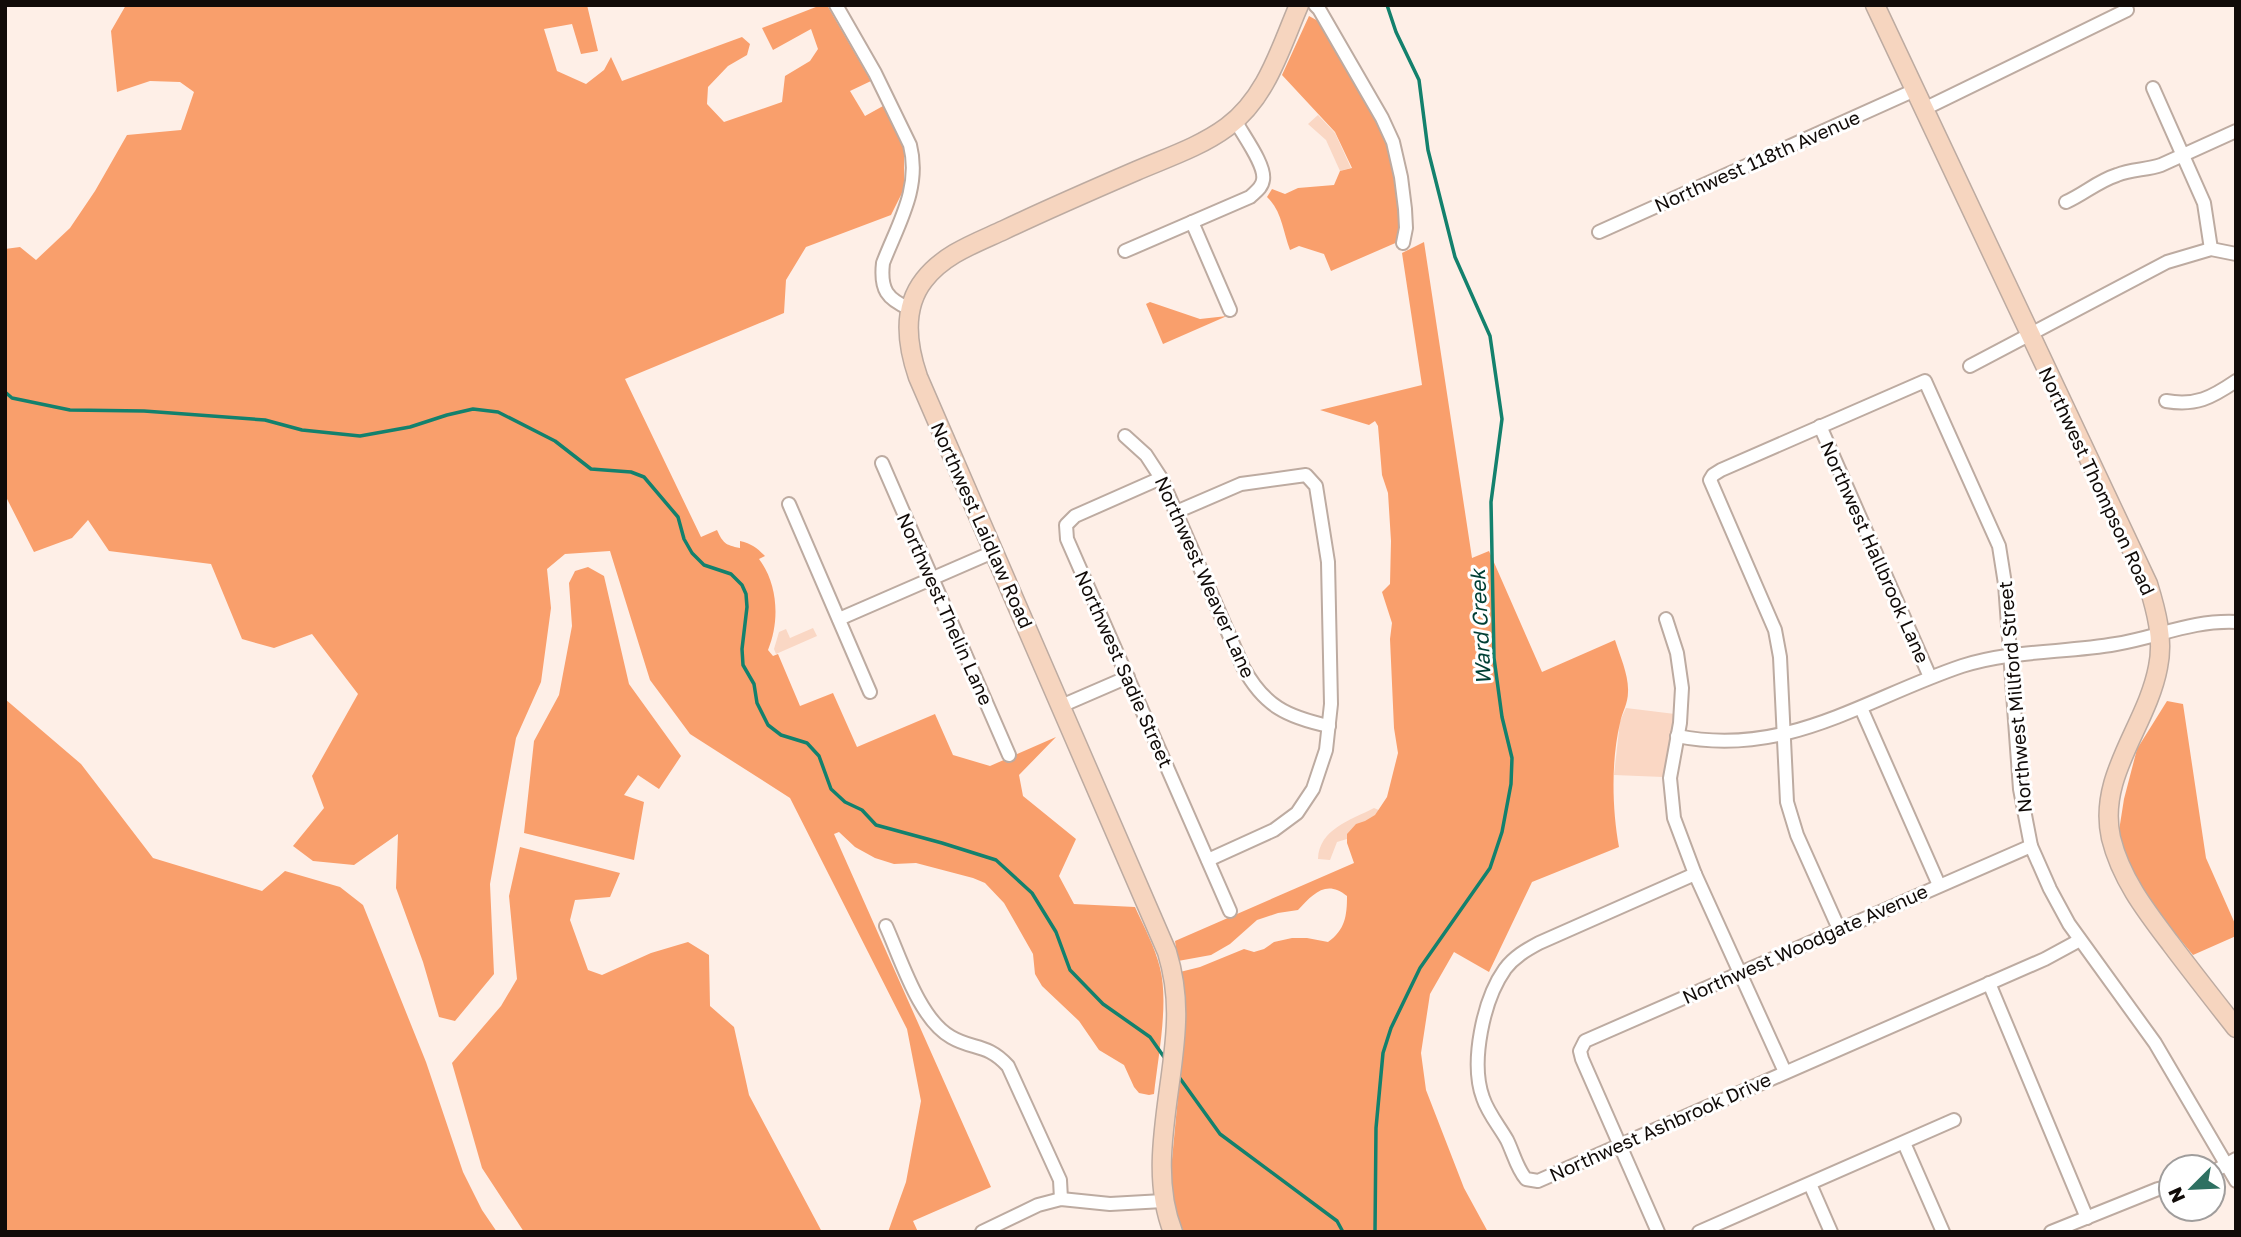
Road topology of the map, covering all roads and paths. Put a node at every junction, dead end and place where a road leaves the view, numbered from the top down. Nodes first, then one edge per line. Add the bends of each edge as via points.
1 (836, 5) edge
2 (1299, 5) edge
3 (1315, 5) edge
4 (1875, 5) edge
5 (2127, 10) dead end
6 (2153, 88) dead end
7 (1915, 90) junction
8 (1924, 109) junction
9 (1235, 120) junction
10 (2236, 131) edge
11 (2182, 155) junction
12 (2066, 202) dead end
13 (1192, 222) junction
14 (1598, 232) dead end
15 (1403, 243) dead end
16 (2211, 249) junction
17 (1125, 251) dead end
18 (2236, 254) edge
19 (910, 309) junction
20 (1230, 310) dead end
21 (2029, 334) junction
22 (1970, 366) dead end
23 (2236, 381) edge
24 (2166, 401) dead end
25 (1820, 426) junction
26 (1125, 436) dead end
27 (882, 463) dead end
28 (1161, 478) junction
29 (789, 504) dead end
30 (1176, 512) junction
31 (993, 552) junction
32 (932, 579) junction
33 (839, 619) junction
34 (1666, 619) dead end
35 (2236, 622) edge
36 (2159, 633) junction
37 (2010, 656) junction
38 (1128, 677) junction
39 (1930, 677) junction
40 (870, 692) dead end
41 (1061, 706) junction
42 (1861, 708) junction
43 (1329, 726) junction
44 (1784, 734) junction
45 (1677, 736) junction
46 (1009, 755) dead end
47 (2031, 846) junction
48 (1208, 860) junction
49 (1695, 874) junction
50 (1939, 885) junction
51 (1230, 911) dead end
52 (886, 926) dead end
53 (1839, 929) junction
54 (2080, 940) junction
55 (1741, 973) junction
56 (1989, 984) junction
57 (2236, 1028) edge
58 (1784, 1072) junction
59 (1954, 1120) dead end
60 (1903, 1143) junction
61 (1620, 1144) junction
62 (2231, 1162) edge
63 (2236, 1181) edge
64 (1810, 1184) junction
65 (2157, 1189) edge
66 (1061, 1199) junction
67 (1163, 1201) junction
68 (2087, 1219) junction
69 (1718, 1229) edge
70 (982, 1232) edge
71 (1173, 1232) edge
72 (1658, 1232) edge
73 (1699, 1232) edge
74 (1830, 1232) edge
75 (1943, 1232) edge
76 (2051, 1232) edge

1 - 19 street via 910,145 911,191 882,274 888,295
2 - 9 street, Northwest Laidlaw Road via 1260,93
3 - 15 street via 1393,142 1405,209
4 - 7 street, Northwest Thompson Road
5 - 8 street
6 - 11 street
7 - 8 street, Northwest Thompson Road
7 - 14 street, Northwest 118th Avenue
8 - 21 street, Northwest Thompson Road
9 - 13 street via 1261,167 1261,187 1250,197
9 - 19 street, Northwest Laidlaw Road via 1192,146 953,254 923,281
10 - 11 street
11 - 12 street via 2150,169 2100,181
11 - 16 street via 2204,203
13 - 17 street
13 - 20 street
16 - 18 street
16 - 21 street via 2167,262
19 - 31 street, Northwest Laidlaw Road via 910,351 918,377
21 - 22 street
21 - 36 street, Northwest Thompson Road via 2148,584
23 - 24 street via 2192,403
25 - 37 street, Northwest Millford Street via 1925,381 1999,546
25 - 39 street, Northwest Hallbrook Lane
25 - 44 street via 1721,470 1710,483 1775,630
26 - 28 street, Northwest Weaver Lane via 1146,455
27 - 32 street, Northwest Thelin Lane
28 - 30 street, Northwest Weaver Lane
28 - 38 street, Northwest Sadie Street via 1066,524 1067,538
29 - 33 street
30 - 43 street, Northwest Weaver Lane via 1256,688 1291,716
30 - 43 street via 1241,484 1298,474 1310,478 1318,492 1328,562
31 - 32 street
31 - 41 street, Northwest Laidlaw Road
32 - 33 street
32 - 46 street, Northwest Thelin Lane
33 - 40 street
34 - 45 street via 1681,677
35 - 36 street via 2202,622
36 - 37 street via 2101,646
36 - 57 street, Northwest Thompson Road via 2154,685 2111,790 2110,835 2135,895
37 - 39 street
37 - 47 street, Northwest Millford Street via 2021,798
38 - 41 street
38 - 48 street, Northwest Sadie Street
39 - 42 street
41 - 67 street, Northwest Laidlaw Road via 1172,968 1176,1023 1163,1148
42 - 44 street
42 - 50 street
43 - 48 street via 1313,789 1297,813 1274,830
44 - 45 street via 1728,742
44 - 53 street via 1789,812
45 - 49 street via 1670,778 1672,804
47 - 50 street, Northwest Woodgate Avenue
47 - 54 street, Northwest Millford Street via 2058,906
48 - 51 street, Northwest Sadie Street
49 - 55 street
49 - 61 street, Northwest Ashbrook Drive via 1533,946 1507,968 1492,996 1478,1052 1479,1082 1483,1099 1523,1176 1538,1181
50 - 53 street, Northwest Woodgate Avenue
52 - 66 street via 921,1005 939,1030 986,1048 1008,1066 1060,1180
53 - 55 street, Northwest Woodgate Avenue
54 - 56 street, Northwest Ashbrook Drive
54 - 62 street, Northwest Millford Street via 2155,1043
55 - 58 street
55 - 61 street, Northwest Woodgate Avenue via 1588,1039 1581,1047 1582,1059
56 - 58 street, Northwest Ashbrook Drive
56 - 68 street
58 - 61 street, Northwest Ashbrook Drive
59 - 60 street
60 - 64 street
60 - 75 street
61 - 72 street
62 - 63 street, Northwest Millford Street
64 - 69 street
64 - 74 street
65 - 68 street
66 - 67 street via 1111,1204
66 - 70 street
67 - 71 street, Northwest Laidlaw Road
68 - 76 street
69 - 73 street

